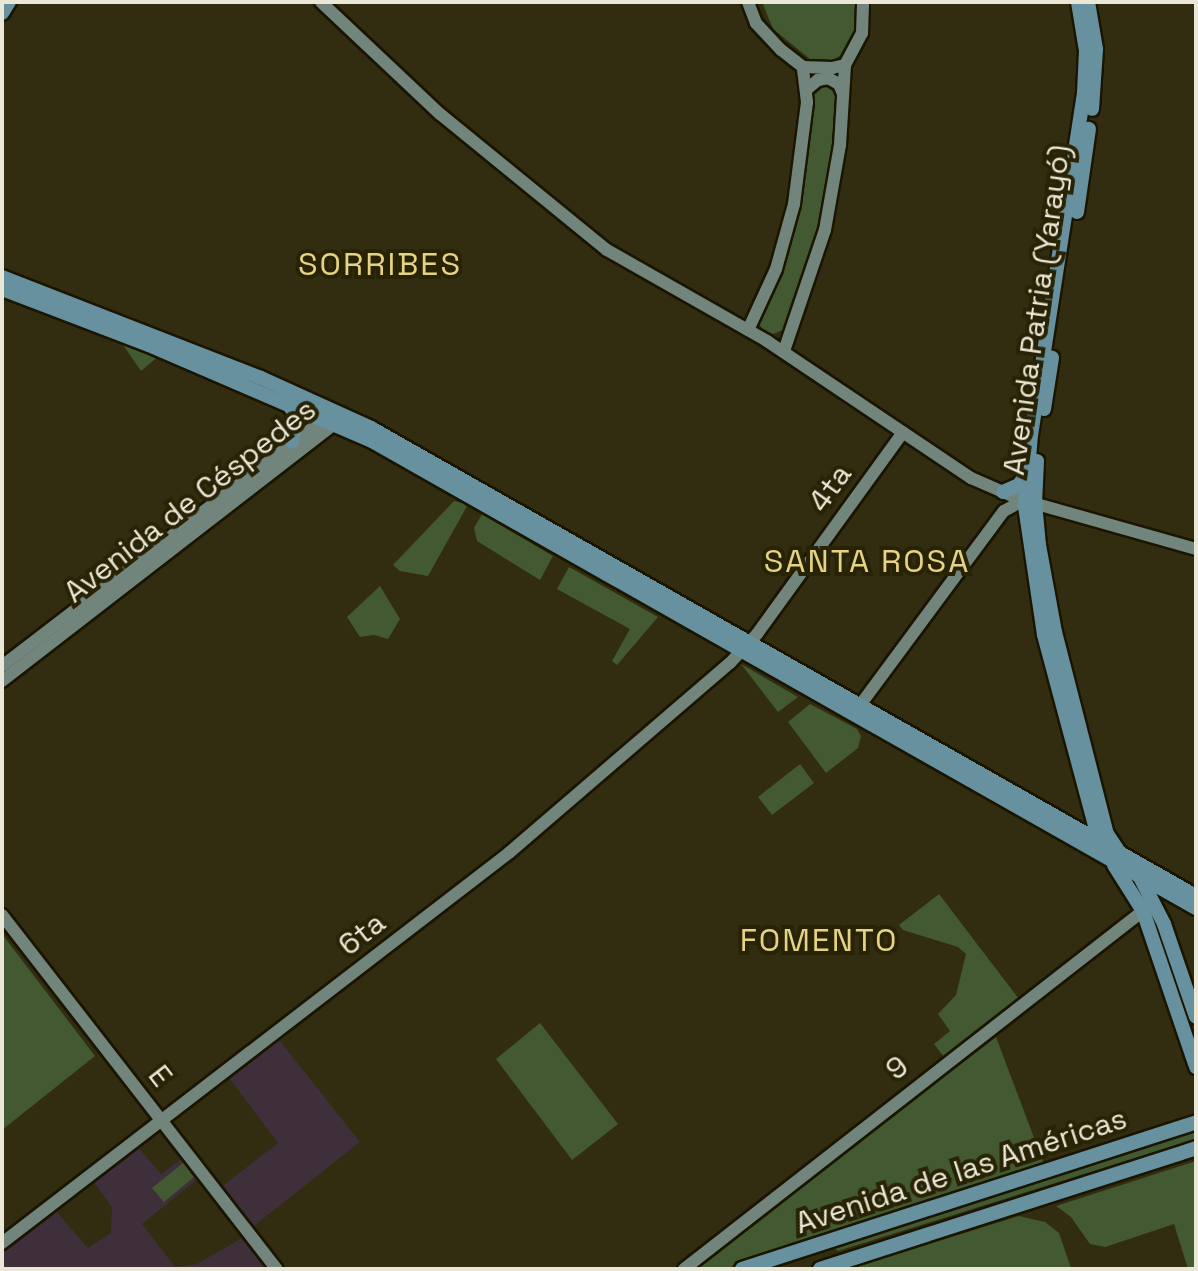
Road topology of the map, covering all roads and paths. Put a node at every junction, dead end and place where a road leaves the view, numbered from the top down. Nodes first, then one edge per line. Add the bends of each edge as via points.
1 (9, 2) edge
2 (321, 2) edge
3 (748, 2) edge
4 (863, 2) edge
5 (1078, 2) edge
6 (1088, 2) edge
7 (2, 13) edge
8 (845, 65) junction
9 (803, 67) junction
10 (806, 90) junction
11 (844, 97) junction
12 (1078, 177) junction
13 (2, 277) edge
14 (5, 295) edge
15 (748, 330) junction
16 (784, 351) junction
17 (284, 401) junction
18 (323, 418) junction
19 (338, 418) junction
20 (903, 432) junction
21 (292, 442) junction
22 (1027, 471) junction
23 (1003, 492) junction
24 (1030, 501) junction
25 (1196, 549) edge
26 (747, 647) junction
27 (2, 666) edge
28 (2, 681) edge
29 (857, 710) junction
30 (1089, 811) junction
31 (1059, 819) junction
32 (1098, 841) junction
33 (1116, 857) junction
34 (1138, 875) junction
35 (1196, 896) edge
36 (1177, 897) junction
37 (1196, 908) edge
38 (1143, 911) junction
39 (2, 915) edge
40 (1164, 924) junction
41 (1196, 1017) edge
42 (1196, 1067) edge
43 (161, 1120) junction
44 (1196, 1122) edge
45 (1196, 1148) edge
46 (2, 1243) edge
47 (277, 1269) edge
48 (684, 1269) edge
49 (742, 1269) edge
50 (820, 1269) edge

1 - 7 main road
2 - 15 street via 440,114 607,250
3 - 9 street via 756,23
4 - 8 street via 862,33
5 - 12 main road, Avenida Patria (Yarayó) via 1086,51
6 - 12 main road, Avenida Patria (Yarayó) via 1096,49
8 - 9 street
8 - 11 street
9 - 10 street
10 - 11 street via 828,78 839,84
10 - 15 street via 805,140 794,204 776,269
11 - 16 street via 825,230
12 - 22 main road, Avenida Patria (Yarayó) via 1038,381
12 - 24 main road, Avenida Patria (Yarayó)
13 - 19 main road via 140,329
14 - 17 main road
15 - 16 street
16 - 20 street
17 - 18 main road
17 - 21 main road via 297,416
18 - 19 main road
18 - 21 street, Avenida de Céspedes
19 - 26 main road
19 - 28 street, Avenida de Céspedes
20 - 23 street via 971,478
20 - 26 street, 4ta
21 - 27 street, Avenida de Céspedes
22 - 23 main road via 1019,485
22 - 24 main road, Avenida Patria (Yarayó)
23 - 24 street
24 - 25 street
24 - 29 street via 1004,511
24 - 30 main road, Avenida Patria (Yarayó) via 1029,548 1044,635
24 - 33 main road, Avenida Patria (Yarayó) via 1055,632
26 - 29 main road
26 - 43 street, 6ta via 510,852
29 - 31 main road
29 - 33 main road
30 - 31 main road via 1079,819
30 - 32 main road, Avenida Patria (Yarayó)
31 - 32 main road
32 - 33 main road
33 - 34 main road
33 - 35 main road
33 - 38 main road
34 - 36 main road
34 - 40 main road
36 - 37 main road
36 - 40 main road via 1166,906
38 - 42 main road
38 - 48 street, 9
39 - 43 street, E
40 - 41 main road
43 - 46 street, 6ta
43 - 47 street, E
44 - 49 main road, Avenida de las Américas
45 - 50 main road, Avenida de las Américas

